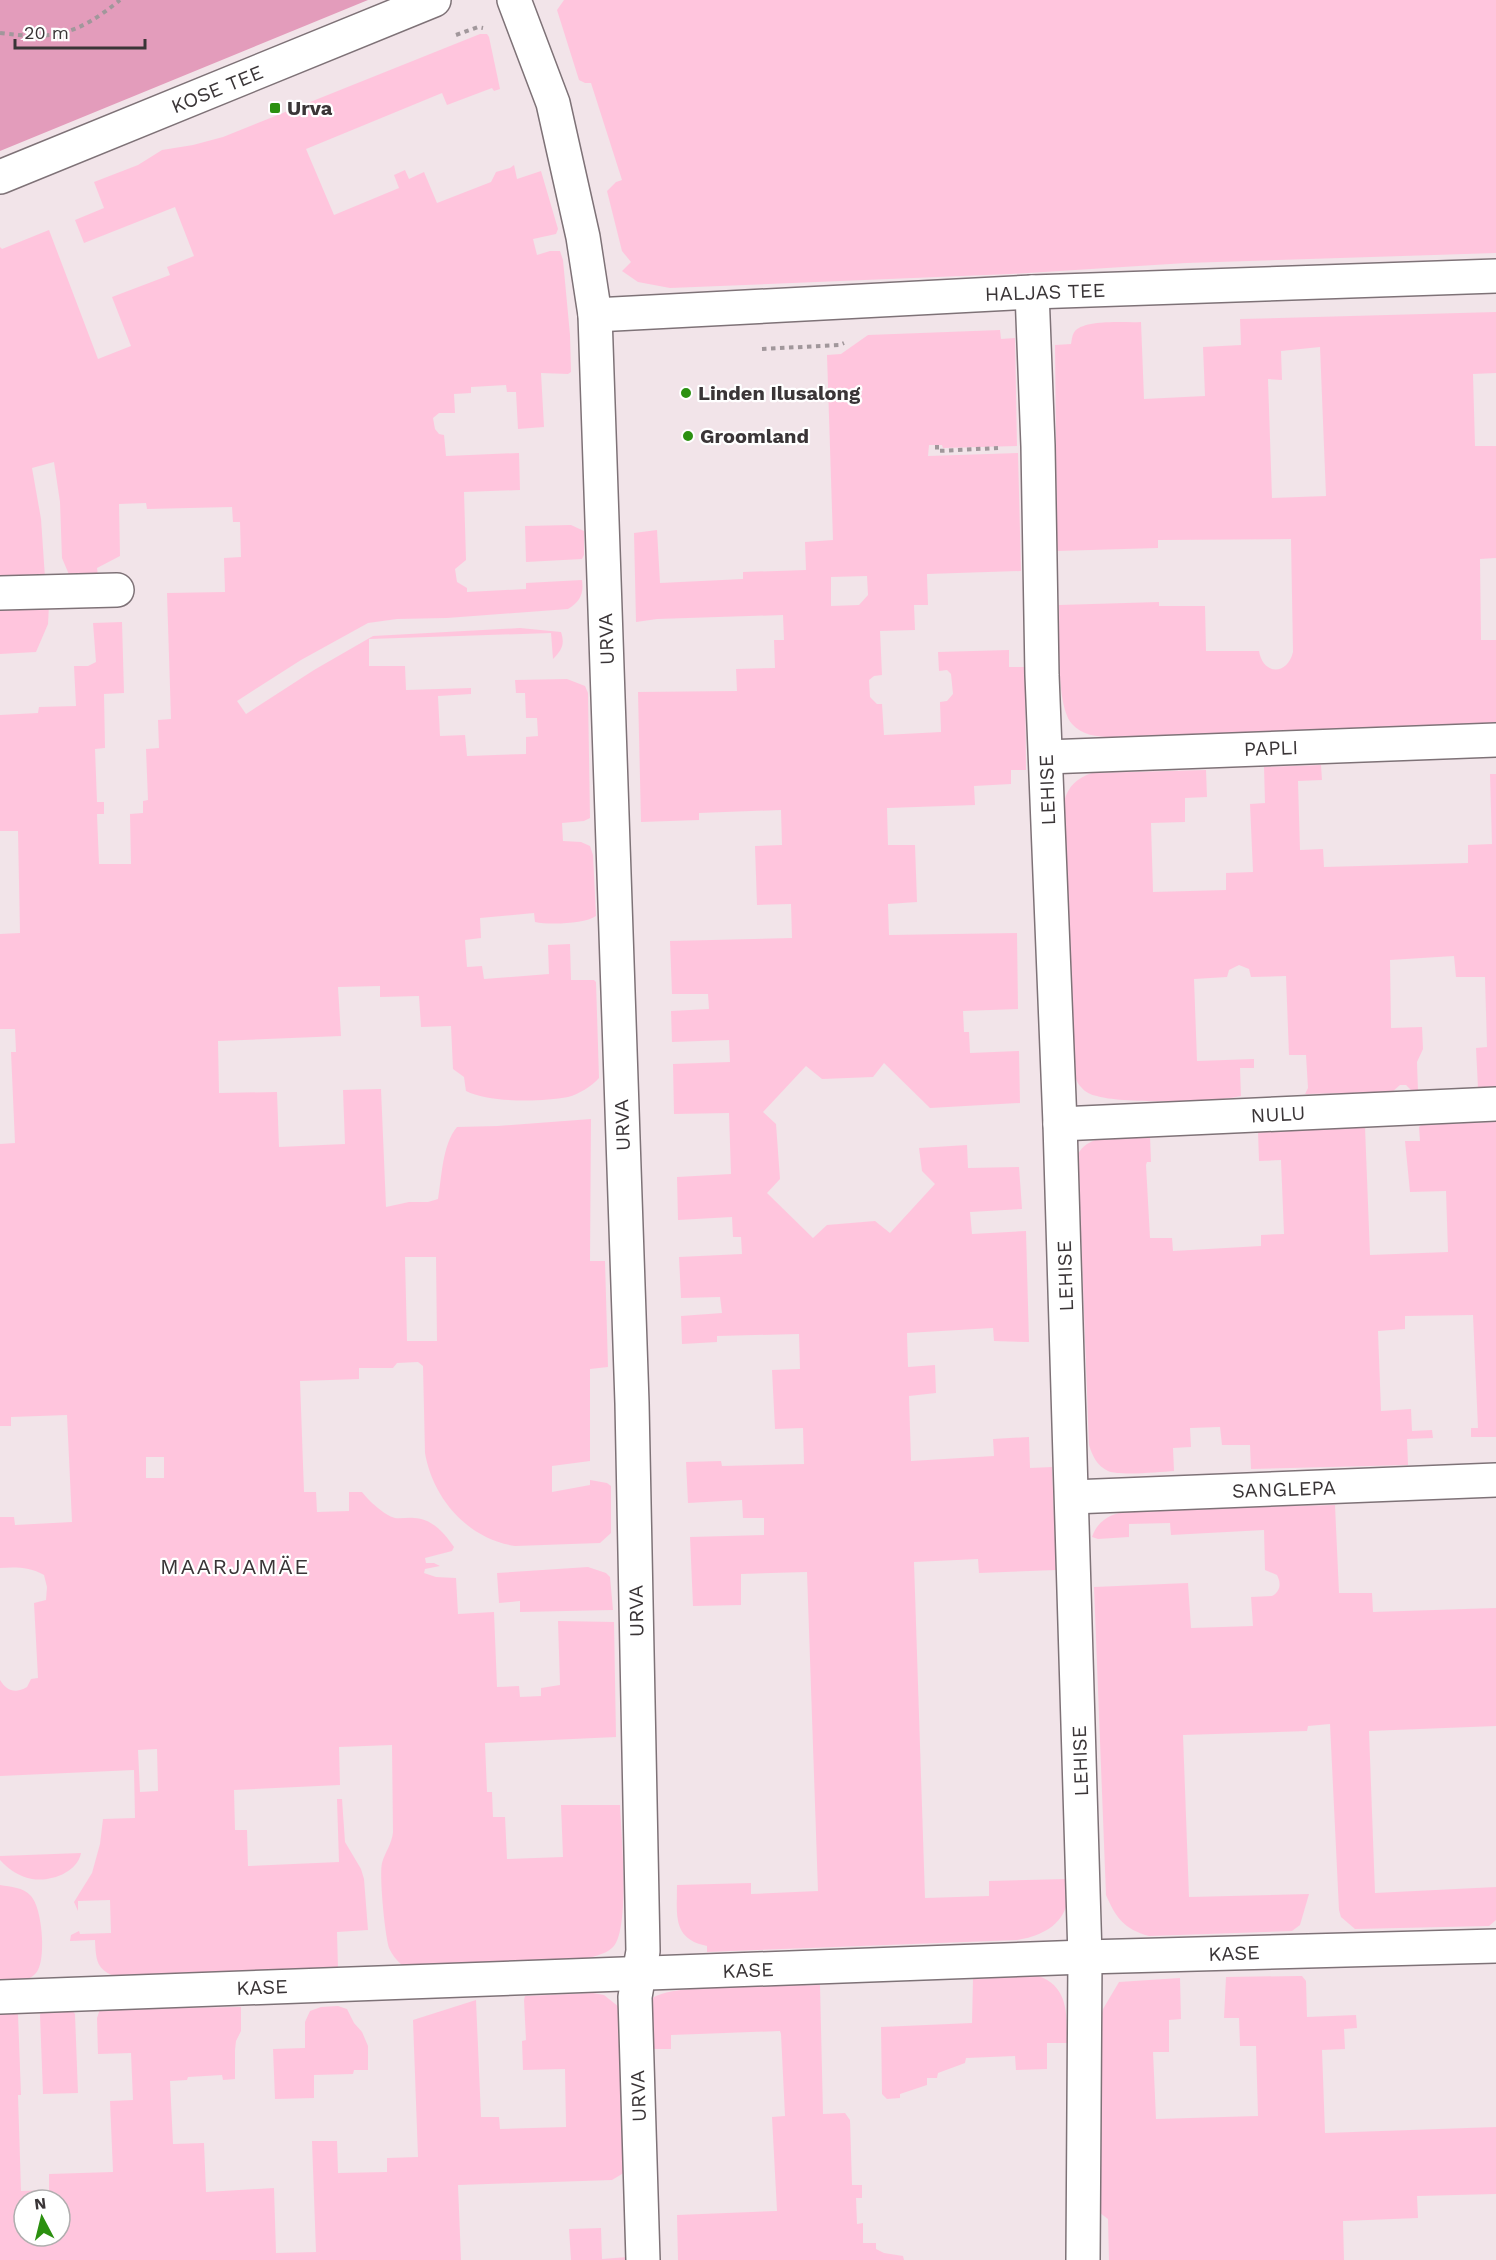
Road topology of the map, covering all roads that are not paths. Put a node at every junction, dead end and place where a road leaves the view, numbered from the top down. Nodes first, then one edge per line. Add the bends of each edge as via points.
1 (434, 0) edge
2 (514, 0) edge
3 (0, 177) edge
4 (1496, 276) edge
5 (1032, 292) junction
6 (594, 315) junction
7 (117, 590) dead end
8 (0, 593) edge
9 (1496, 740) edge
10 (1046, 757) junction
11 (1496, 1104) edge
12 (1060, 1125) junction
13 (1496, 1480) edge
14 (1072, 1497) junction
15 (1496, 1946) edge
16 (1085, 1957) junction
17 (639, 1974) junction
18 (0, 1997) edge
19 (642, 2260) edge
20 (1083, 2260) edge

1 - 3 street, KOSE TEE
2 - 6 street, URVA via 553,103 583,237
4 - 5 street, HALJAS TEE
5 - 6 street, HALJAS TEE
5 - 10 street, LEHISE
6 - 17 street, URVA via 632,1403 643,1951
7 - 8 street
9 - 10 street, PAPLI
10 - 12 street, LEHISE
11 - 12 street, NULU
12 - 14 street, LEHISE
13 - 14 street, SANGLEPA
14 - 16 street, LEHISE
15 - 16 street, KASE
16 - 17 street, KASE
16 - 20 street, LEHISE
17 - 18 street, KASE
17 - 19 street, URVA via 635,1997

